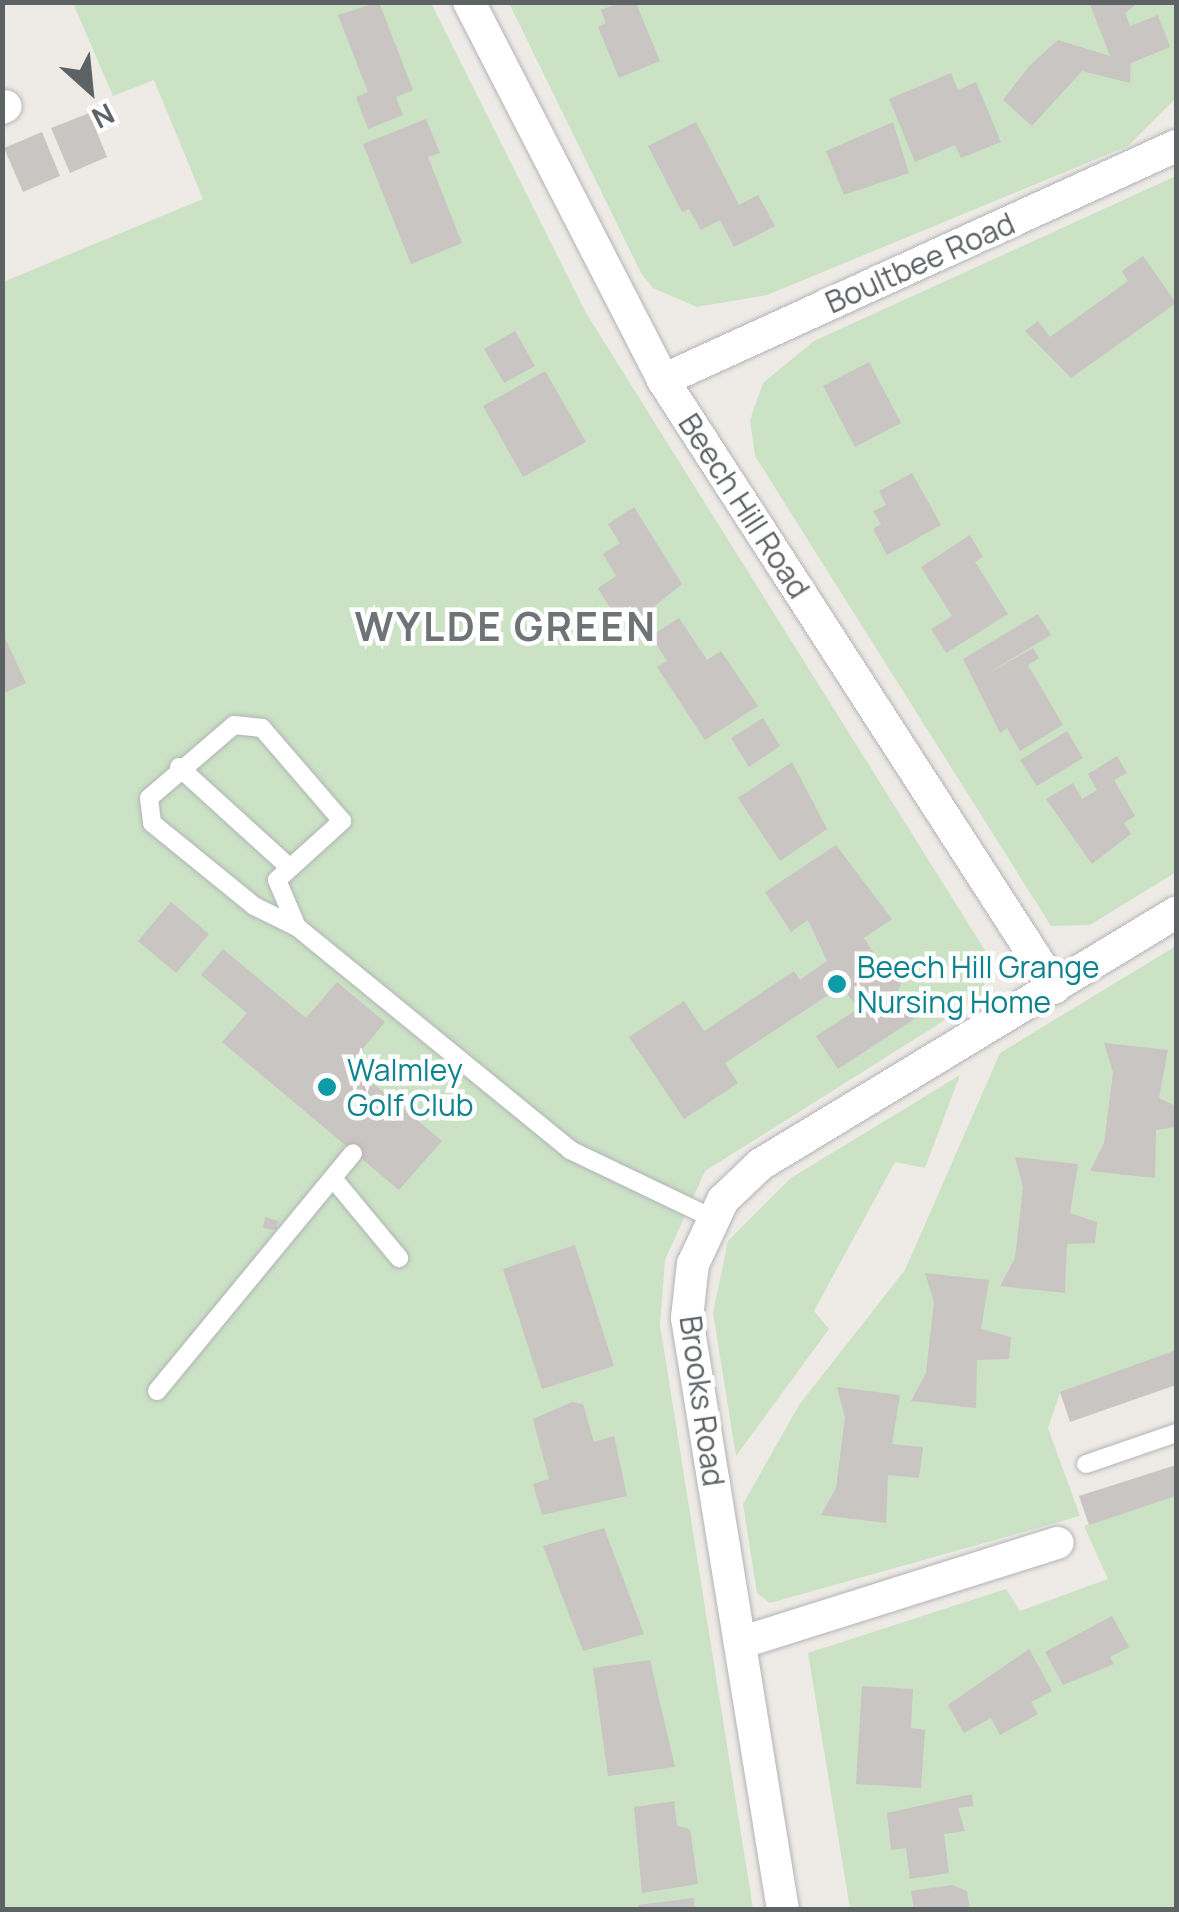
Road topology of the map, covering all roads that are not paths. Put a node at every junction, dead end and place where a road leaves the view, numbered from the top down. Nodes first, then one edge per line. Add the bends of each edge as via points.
1 (469, 2) edge
2 (1176, 146) edge
3 (663, 380) junction
4 (179, 768) junction
5 (289, 867) junction
6 (1176, 913) edge
7 (297, 928) junction
8 (1054, 988) junction
9 (353, 1153) dead end
10 (336, 1182) junction
11 (712, 1218) junction
12 (398, 1258) dead end
13 (157, 1390) dead end
14 (1176, 1433) edge
15 (1086, 1464) dead end
16 (1058, 1543) dead end
17 (740, 1643) junction
18 (783, 1910) edge

1 - 3 street, Beech Hill Road
2 - 3 street, Boultbee Road
3 - 8 street, Beech Hill Road
4 - 5 lane
4 - 5 lane via 234,725 262,728 342,820
4 - 7 lane via 149,798 152,824 254,906
5 - 7 lane via 278,895
6 - 8 street, Brooks Road
7 - 11 lane via 570,1150
8 - 11 street, Brooks Road via 761,1164
9 - 10 lane
10 - 12 lane
10 - 13 lane
11 - 17 street, Brooks Road via 687,1318
14 - 15 lane
16 - 17 street
17 - 18 street, Brooks Road

